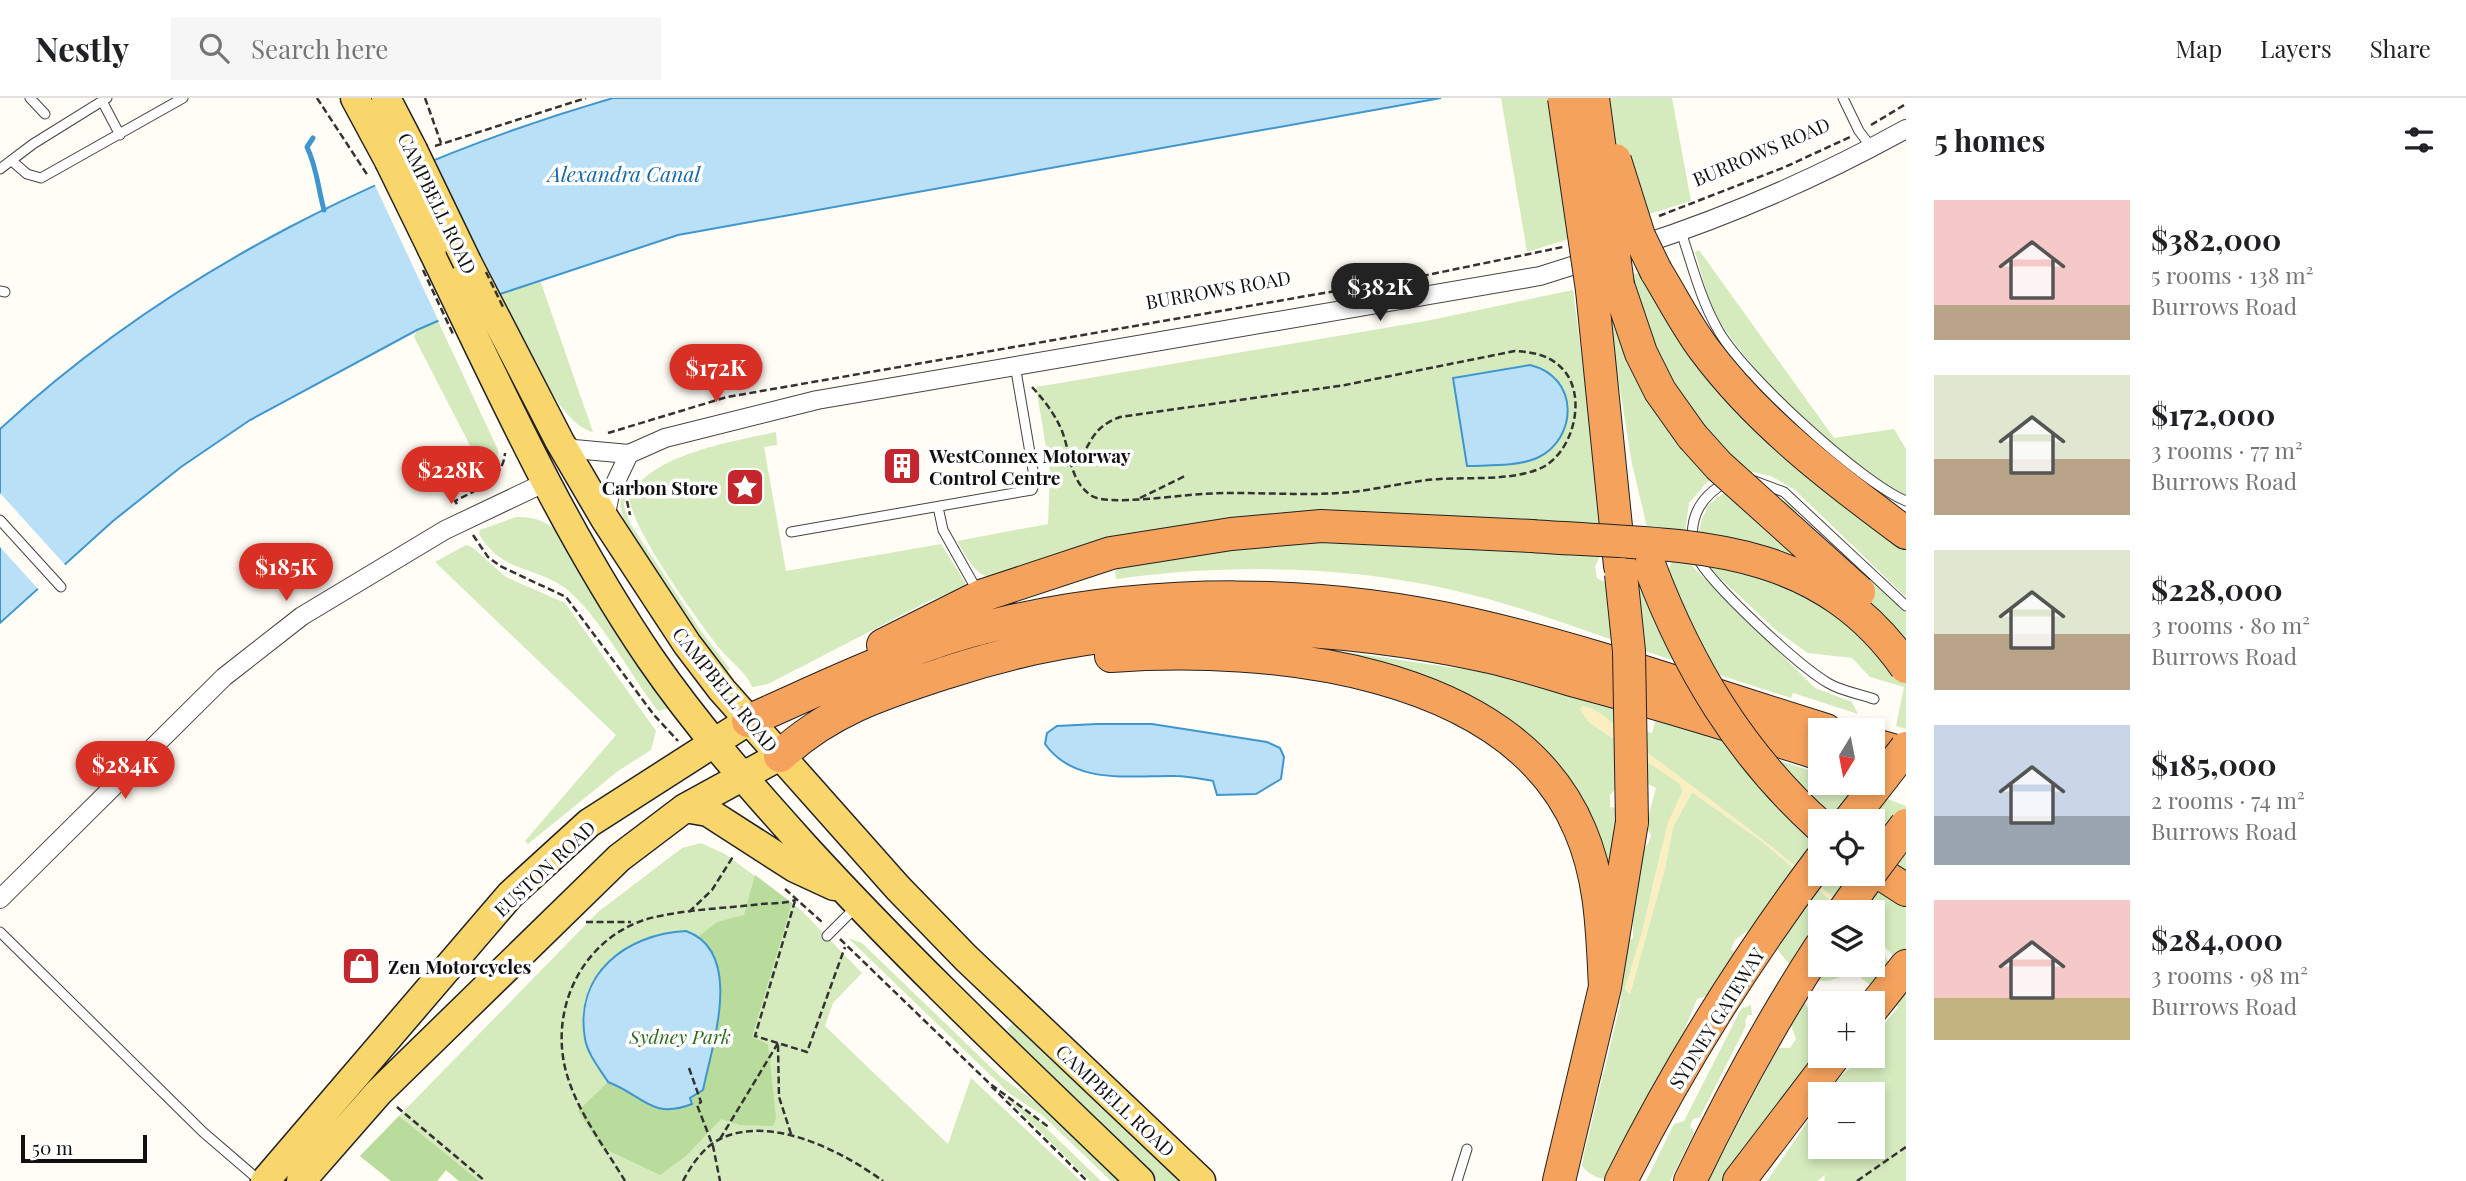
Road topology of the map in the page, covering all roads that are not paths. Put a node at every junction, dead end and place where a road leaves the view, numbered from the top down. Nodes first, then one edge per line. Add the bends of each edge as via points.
1 (30, 98) edge
2 (183, 98) edge
3 (355, 98) edge
4 (386, 98) edge
5 (1564, 98) edge
6 (1595, 98) edge
7 (1843, 98) edge
8 (105, 99) edge
9 (45, 114) dead end
10 (1906, 129) edge
11 (120, 135) junction
12 (1872, 148) junction
13 (12, 161) junction
14 (390, 163) junction
15 (0, 169) edge
16 (1681, 232) junction
17 (1605, 287) junction
18 (468, 330) junction
19 (1015, 365) junction
20 (560, 442) junction
21 (629, 454) junction
22 (546, 482) junction
23 (1906, 501) edge
24 (938, 507) junction
25 (605, 519) junction
26 (0, 520) edge
27 (791, 532) dead end
28 (1906, 533) edge
29 (1635, 571) junction
30 (61, 587) dead end
31 (1906, 606) edge
32 (988, 610) junction
33 (1906, 642) edge
34 (1906, 667) edge
35 (1874, 699) dead end
36 (1808, 724) edge
37 (730, 732) junction
38 (1885, 748) edge
39 (1906, 748) edge
40 (1808, 750) edge
41 (1906, 754) edge
42 (780, 757) junction
43 (1885, 775) edge
44 (742, 778) junction
45 (1906, 782) edge
46 (685, 808) junction
47 (1858, 809) edge
48 (1808, 814) edge
49 (1906, 825) edge
50 (1885, 853) edge
51 (1808, 877) edge
52 (1885, 878) edge
53 (1906, 890) edge
54 (852, 898) junction
55 (0, 899) edge
56 (0, 932) edge
57 (827, 936) dead end
58 (1808, 966) edge
59 (1906, 967) edge
60 (1605, 987) junction
61 (1885, 993) edge
62 (1825, 1068) edge
63 (1467, 1149) dead end
64 (262, 1181) edge
65 (302, 1181) edge
66 (1140, 1181) edge
67 (1201, 1181) edge
68 (1457, 1181) edge
69 (1559, 1181) edge
70 (1621, 1181) edge
71 (1690, 1181) edge
72 (1739, 1181) edge

1 - 9 lane
2 - 11 lane
3 - 14 main road, CAMPBELL ROAD
4 - 14 main road, CAMPBELL ROAD
5 - 17 highway, bridge
6 - 17 highway, bridge
6 - 28 highway, bridge via 1639,236 1704,348 1746,399 1797,447
7 - 12 lane
8 - 11 lane
8 - 13 lane
10 - 12 street
11 - 13 lane via 41,178 27,174
12 - 16 street
13 - 15 lane
14 - 18 main road, CAMPBELL ROAD, bridge
16 - 19 street via 1540,276
16 - 23 lane via 1718,331 1788,412
17 - 29 highway
17 - 33 highway, bridge via 1660,391 1692,436 1875,607
18 - 20 main road, CAMPBELL ROAD
18 - 22 main road, CAMPBELL ROAD
19 - 21 street via 763,411 665,438
19 - 24 lane via 1034,486 1028,491
20 - 21 street via 574,449
20 - 25 main road, CAMPBELL ROAD
20 - 37 main road via 567,478 579,506 624,585
21 - 25 street via 610,494
22 - 37 main road, CAMPBELL ROAD via 612,600 657,668
22 - 55 street via 445,530 302,616 224,677
24 - 27 lane
24 - 32 lane via 943,530
25 - 37 main road, CAMPBELL ROAD via 687,644
26 - 30 lane
29 - 48 highway, bridge via 1735,734
29 - 60 highway, bridge via 1629,651 1632,822
31 - 35 lane via 1784,492 1764,482 1730,480 1700,503 1693,521 1694,552 1713,581 1829,684
32 - 34 highway, bridge via 1111,553 1230,534 1321,526 1532,536 1711,550 1776,564 1840,598 1872,625
32 - 36 highway via 1063,611 1181,598 1315,601 1402,610 1542,642
32 - 37 highway via 887,642 814,690
37 - 42 main road, CAMPBELL ROAD
37 - 44 main road, CAMPBELL ROAD
37 - 64 main road, EUSTON ROAD via 589,823 510,895
38 - 41 highway
39 - 47 highway, bridge
40 - 42 highway via 1483,655 1318,632 1195,628 1098,638 986,660 866,700 815,726
42 - 44 main road
42 - 60 highway via 873,708 997,667 1136,654 1213,655 1281,660 1396,685 1473,714 1503,732 1555,785 1580,828 1600,894
42 - 67 main road, CAMPBELL ROAD via 967,958
43 - 45 highway
44 - 46 main road
44 - 54 main road, CAMPBELL ROAD
46 - 54 main road via 708,812
46 - 65 main road via 586,888 378,1093
49 - 50 highway, bridge
51 - 70 highway, SYDNEY GATEWAY via 1687,1061
52 - 53 highway
54 - 57 lane
54 - 66 main road, CAMPBELL ROAD
56 - 64 lane via 202,1132
58 - 71 highway via 1734,1093
59 - 61 highway
60 - 69 highway
62 - 72 highway
63 - 68 lane

